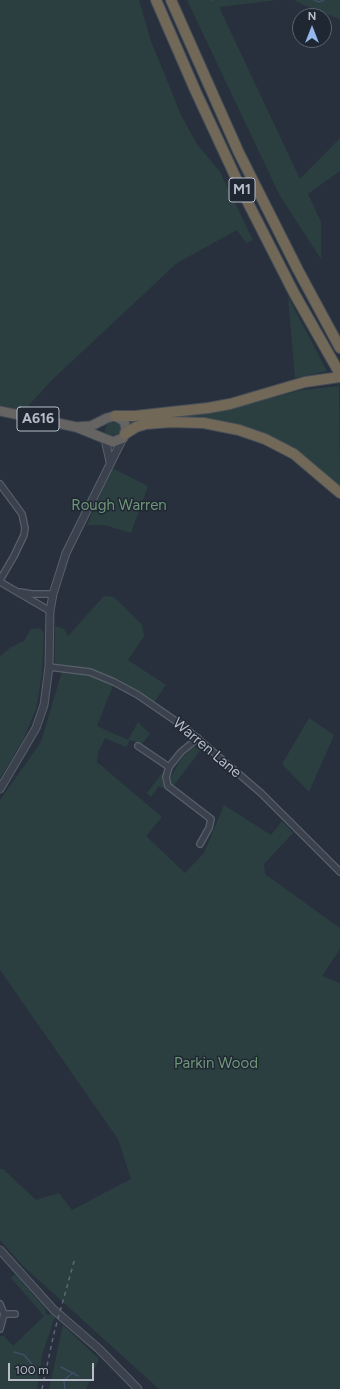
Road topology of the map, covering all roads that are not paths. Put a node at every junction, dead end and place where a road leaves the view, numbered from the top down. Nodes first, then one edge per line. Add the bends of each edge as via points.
1 (156, 0) edge
2 (171, 0) edge
3 (340, 348) edge
4 (340, 374) edge
5 (340, 378) edge
6 (0, 411) edge
7 (115, 416) junction
8 (103, 421) junction
9 (76, 427) junction
10 (124, 436) junction
11 (105, 439) junction
12 (110, 462) junction
13 (0, 484) edge
14 (340, 492) edge
15 (0, 581) edge
16 (16, 591) junction
17 (52, 594) junction
18 (50, 611) junction
19 (49, 667) junction
20 (198, 738) junction
21 (138, 746) dead end
22 (169, 767) junction
23 (0, 789) edge
24 (200, 844) dead end
25 (340, 872) edge
26 (0, 1250) edge
27 (0, 1304) edge
28 (4, 1314) junction
29 (15, 1314) dead end
30 (0, 1329) edge
31 (138, 1389) edge

1 - 4 highway, M1 via 242,191 294,293
2 - 3 highway, M1 via 239,153
5 - 7 highway via 305,382 222,405 188,411
6 - 9 highway, A616
7 - 8 highway, A616
7 - 10 highway via 124,421
8 - 9 highway, A616 via 91,426
8 - 11 highway via 100,430
9 - 11 highway, A616
10 - 11 highway, A616 via 113,442
10 - 12 street
10 - 14 highway via 146,424 171,422 204,423 239,430 265,439 294,454
11 - 12 street
12 - 17 street via 66,553
13 - 15 street via 22,514 25,528 21,542
15 - 16 street
16 - 17 street
16 - 18 street
17 - 18 street
18 - 19 street
19 - 20 street, Warren Lane via 90,672 114,682 138,695
19 - 23 street via 44,704 36,728
20 - 22 street via 181,752
20 - 25 street, Warren Lane via 261,793
21 - 22 street
22 - 24 street via 166,777 168,786 211,819
26 - 31 street via 54,1310 86,1337
27 - 28 street
28 - 29 street
28 - 30 street

